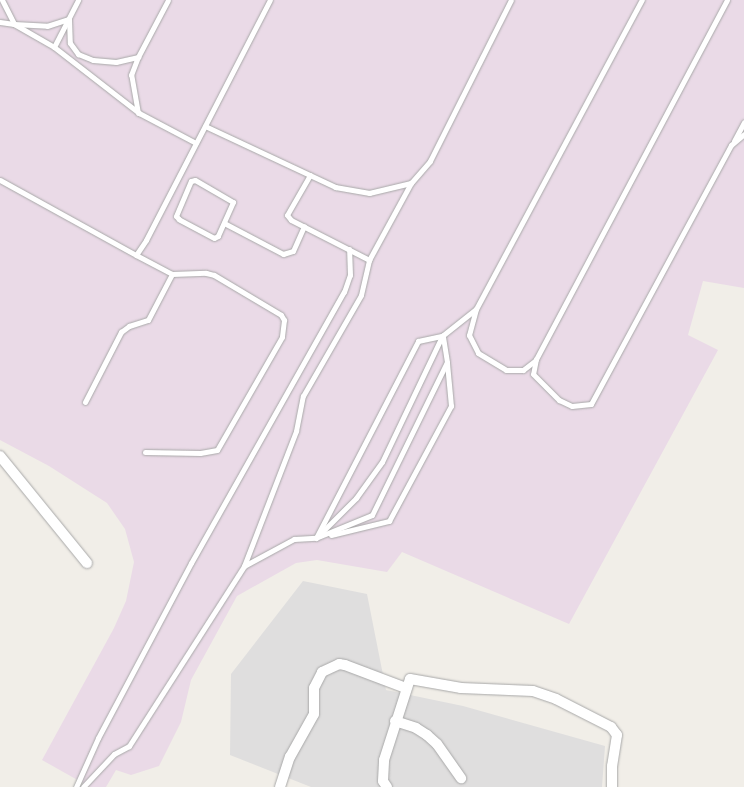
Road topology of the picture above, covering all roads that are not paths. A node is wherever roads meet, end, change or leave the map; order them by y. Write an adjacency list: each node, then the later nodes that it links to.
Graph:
1 (2, 0): 10 (lane)
2 (78, 0): 8 (lane)
3 (168, 0): 12 (lane)
4 (270, 0): 15 (lane)
5 (511, 0): 21 (lane)
6 (642, 0): 30 (lane)
7 (726, 0): 32 (lane)
8 (68, 18): 10 (lane); 11 (lane); 12 (lane)
9 (0, 22): 10 (lane)
10 (14, 24): 11 (lane)
11 (54, 47): 13 (lane)
12 (138, 57): 13 (lane)
13 (138, 113): 17 (lane)
14 (744, 122): 18 (lane)
15 (205, 126): 17 (lane); 19 (lane)
16 (744, 134): 18 (lane)
17 (196, 143): 22 (lane)
18 (731, 145): 32 (lane)
19 (310, 175): 21 (lane); 25 (lane)
20 (0, 180): 27 (lane)
21 (411, 183): 28 (lane)
22 (174, 185): 23 (lane); 27 (lane)
23 (186, 191): 24 (lane); 24 (lane)
24 (224, 223): 25 (lane)
25 (304, 226): 26 (lane)
26 (348, 249): 28 (lane); 43 (lane)
27 (136, 254): 29 (lane)
28 (369, 260): 39 (lane)
29 (172, 274): 34 (lane); 35 (lane)
30 (476, 309): 31 (lane); 32 (lane)
31 (442, 336): 33 (lane); 37 (lane); 37 (lane)
32 (536, 360)
33 (447, 362): 37 (lane); 37 (lane)
34 (85, 402)
35 (146, 452)
36 (0, 456): 38 (street)
37 (316, 538): 39 (lane)
38 (87, 563)
39 (244, 566): 44 (lane)
40 (406, 688): 41 (street); 45 (street); 47 (street)
41 (395, 721): 42 (street); 46 (street)
42 (461, 778)
43 (76, 787)
44 (83, 787)
45 (280, 787)
46 (387, 787)
47 (612, 787)

